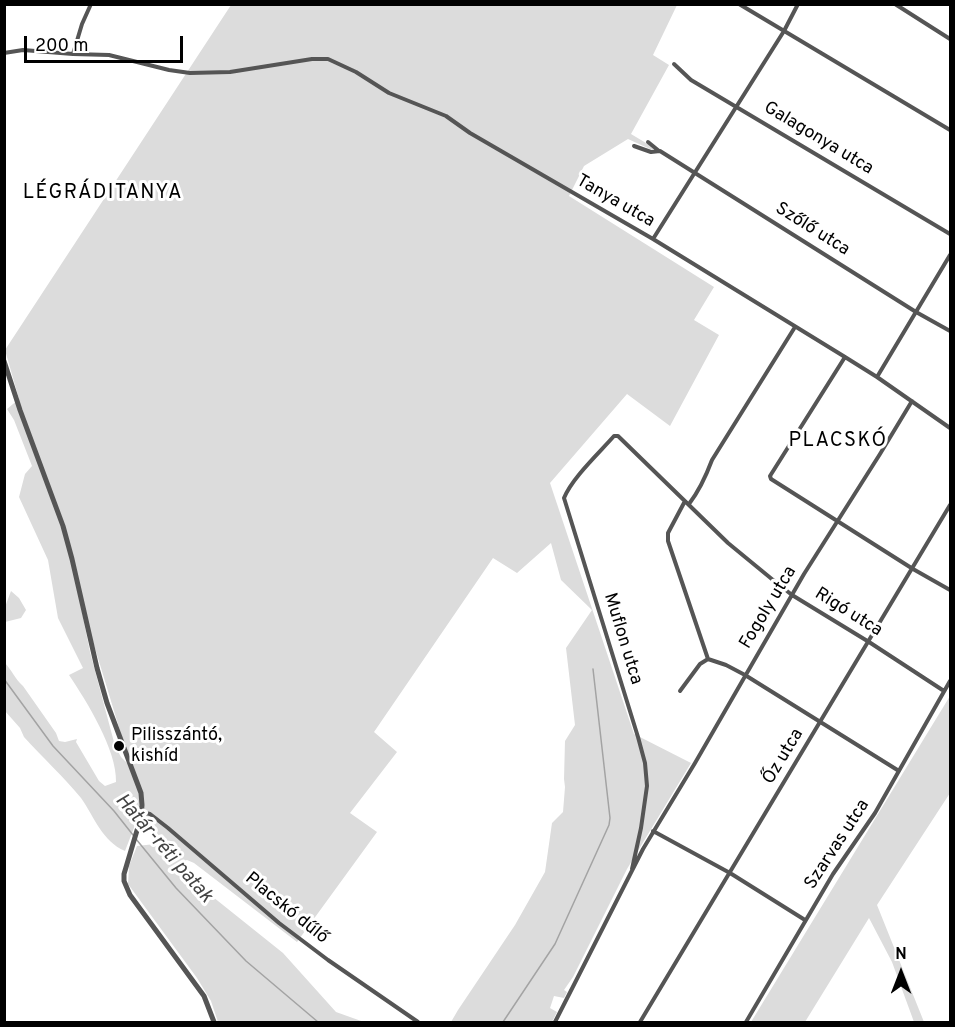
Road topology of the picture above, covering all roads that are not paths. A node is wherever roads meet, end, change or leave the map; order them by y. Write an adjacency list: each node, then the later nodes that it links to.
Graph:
1 (91, 4): 8 (street)
2 (739, 4): 5 (street)
3 (798, 4): 5 (street)
4 (896, 4): 6 (street)
5 (784, 31): 10 (street); 11 (street)
6 (951, 39)
7 (4, 53): 8 (street, Tanya utca)
8 (73, 54): 17 (street, Tanya utca)
9 (674, 64): 10 (street, Galagonya utca)
10 (736, 106): 15 (street); 16 (street, Galagonya utca)
11 (951, 130)
12 (648, 142): 14 (street, Szőlő utca)
13 (634, 146): 14 (street, Szőlő utca)
14 (660, 152): 15 (street, Szőlő utca)
15 (695, 173): 17 (street); 19 (street, Szőlő utca)
16 (951, 234)
17 (653, 240): 20 (street, Tanya utca)
18 (951, 255): 19 (street)
19 (916, 312): 21 (street, Szőlő utca); 24 (street)
20 (795, 327): 22 (street, Tanya utca); 28 (street)
21 (951, 331)
22 (845, 357): 24 (street, Tanya utca); 30 (street)
23 (4, 361): 42 (street)
24 (877, 377): 25 (street, Tanya utca)
25 (912, 401): 26 (street, Tanya utca); 30 (street, Fogoly utca)
26 (951, 428)
27 (614, 436): 28 (street, Rigó utca); 44 (street, Muflon utca)
28 (687, 502): 33 (street, Rigó utca); 35 (street)
29 (951, 506): 31 (street, Őz utca)
30 (837, 521): 31 (street); 33 (street, Fogoly utca)
31 (913, 569): 32 (street); 34 (street, Őz utca)
32 (951, 590)
33 (792, 595): 34 (street, Rigó utca); 36 (street, Fogoly utca)
34 (869, 642): 39 (street, Rigó utca); 40 (street, Őz utca)
35 (708, 659): 36 (street); 38 (street)
36 (745, 675): 40 (street); 43 (street, Fogoly utca)
37 (951, 681): 39 (street, Szarvas utca)
38 (680, 691)
39 (944, 691): 41 (street, Szarvas utca)
40 (820, 723): 41 (street); 45 (street, Őz utca)
41 (899, 771): 46 (street, Szarvas utca)
42 (141, 812): 47 (street); 48 (street, Placskó dűlő)
43 (653, 831): 44 (street, Muflon utca); 45 (street)
44 (632, 869): 49 (street, Muflon utca)
45 (730, 873): 46 (street); 50 (street, Őz utca)
46 (806, 920): 51 (street, Szarvas utca)
47 (214, 1023)
48 (418, 1023)
49 (555, 1023)
50 (640, 1023)
51 (746, 1023)

